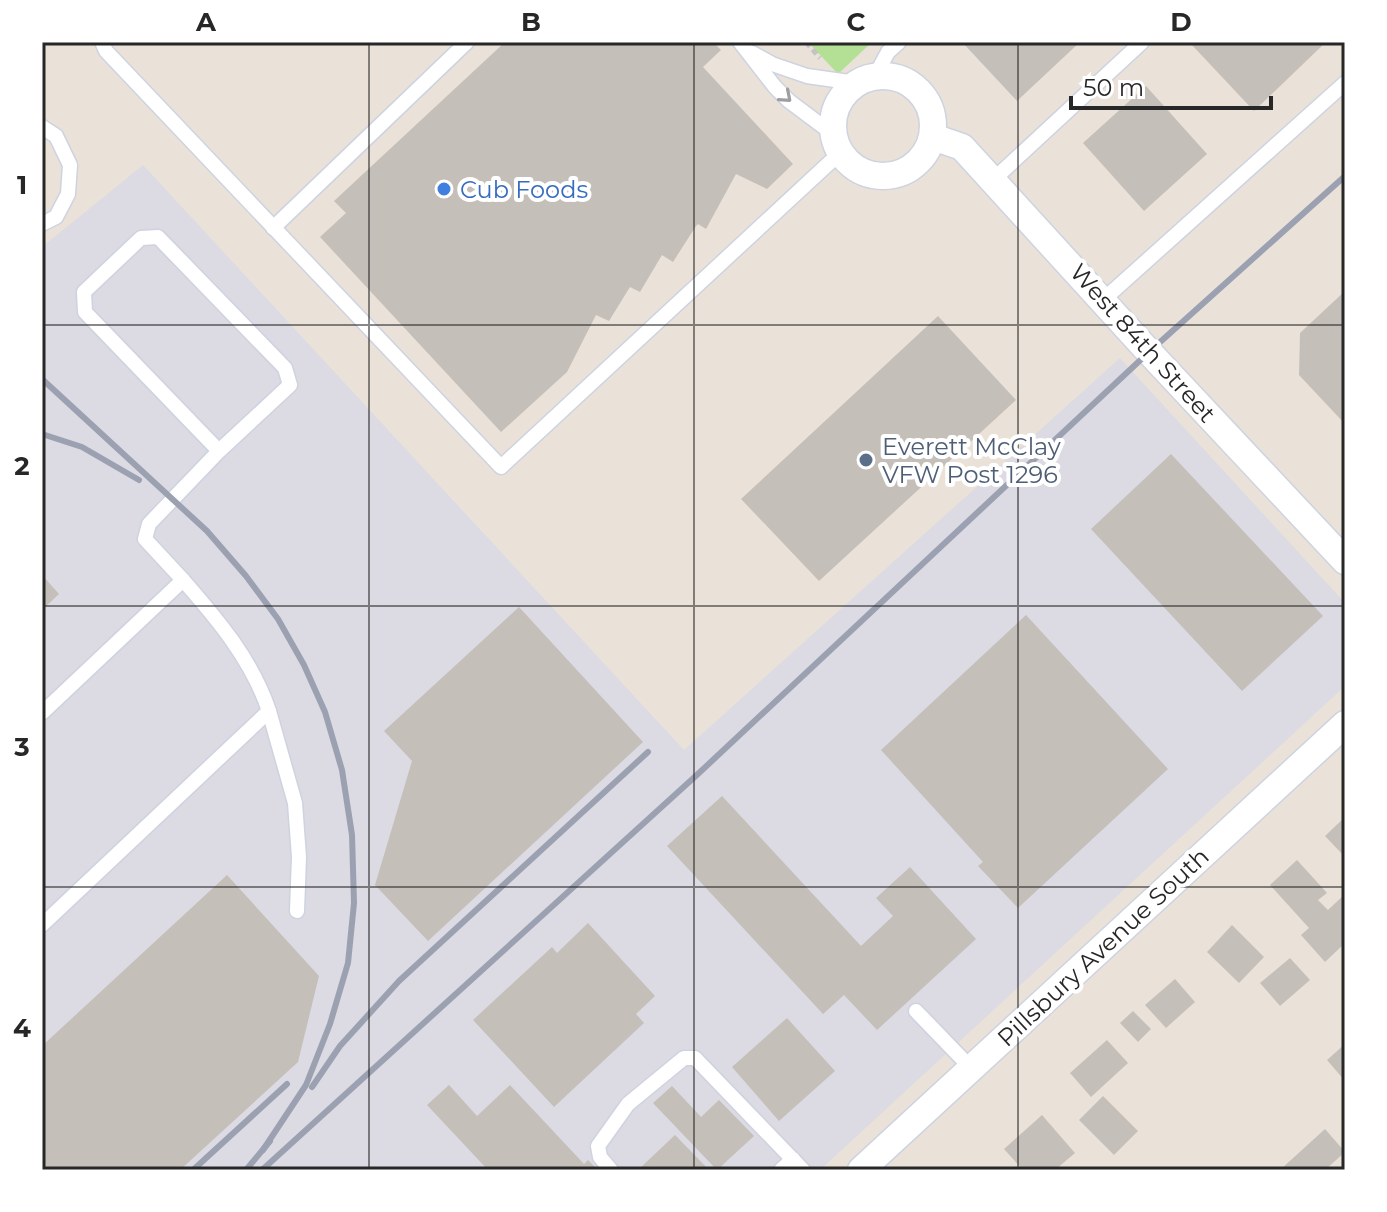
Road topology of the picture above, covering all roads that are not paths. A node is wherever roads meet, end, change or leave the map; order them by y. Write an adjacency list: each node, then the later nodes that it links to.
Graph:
1 (102, 42): 13 (lane)
2 (467, 42): 13 (lane)
3 (899, 42): 6 (lane)
4 (1142, 42): 11 (lane)
5 (744, 46): 6 (lane); 10 (lane, one-way to 10)
6 (866, 79): 9 (street); 10 (street)
7 (1345, 83): 14 (lane)
8 (42, 127): 12 (lane)
9 (933, 137): 10 (street); 11 (street, West 84th Street)
10 (837, 143): 13 (lane)
11 (993, 180): 14 (street, West 84th Street)
12 (42, 224)
13 (273, 228)
14 (1103, 300): 16 (street, West 84th Street)
15 (219, 451): 15 (lane); 17 (lane)
16 (1345, 561)
17 (183, 580): 18 (lane); 19 (lane)
18 (269, 711): 21 (lane); 22 (lane)
19 (42, 713)
20 (1345, 724): 24 (street, Pillsbury Avenue South)
21 (297, 911)
22 (42, 925)
23 (916, 1011): 24 (lane)
24 (971, 1068): 28 (street, Pillsbury Avenue South)
25 (798, 1164): 26 (lane); 27 (lane)
26 (611, 1170)
27 (781, 1170)
28 (861, 1170)

